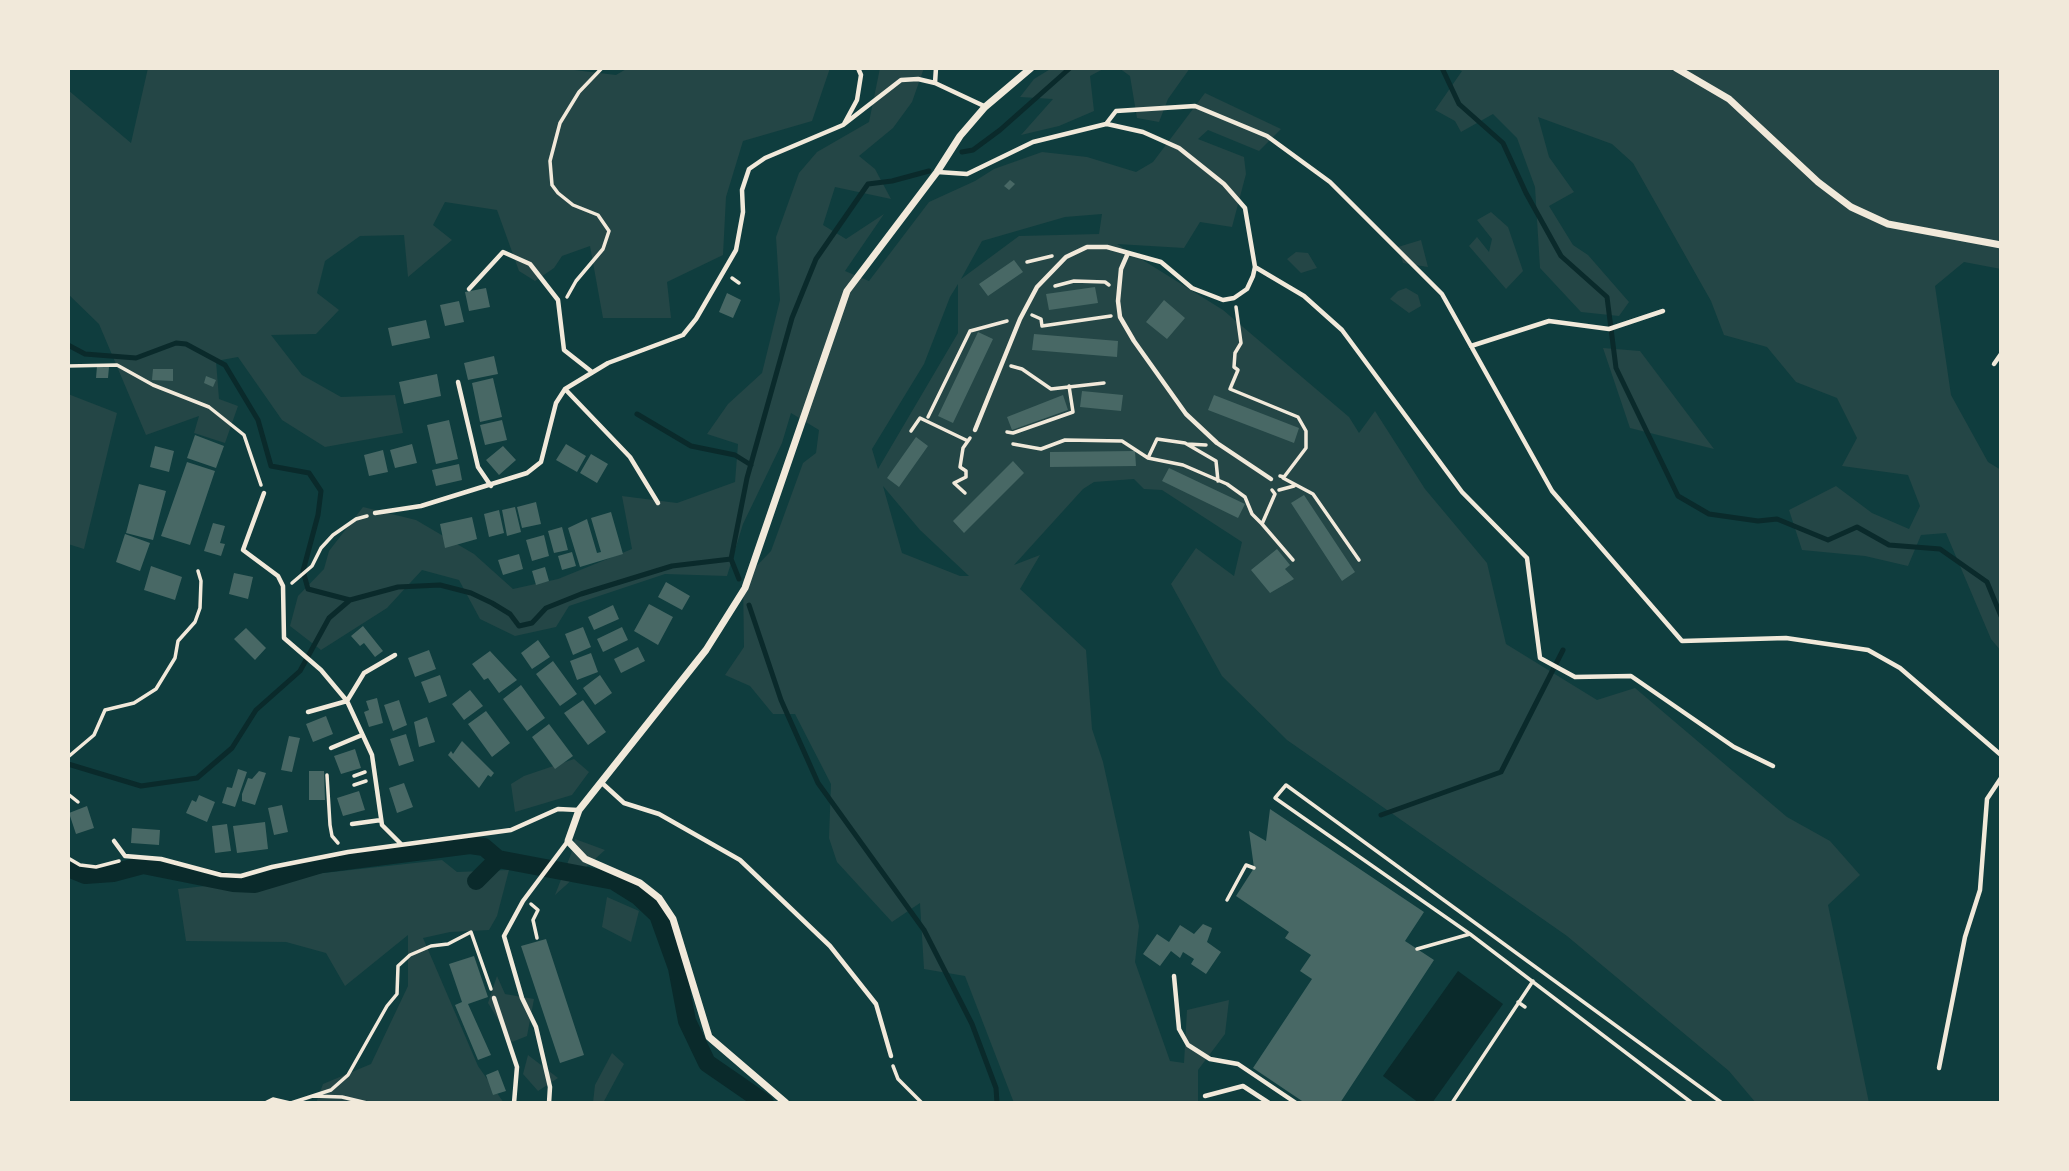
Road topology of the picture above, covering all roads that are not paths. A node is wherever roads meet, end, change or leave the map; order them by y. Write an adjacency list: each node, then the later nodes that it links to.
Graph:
1 (858, 68): 8 (lane)
2 (936, 68): 5 (lane)
3 (1031, 68): 6 (street)
4 (1676, 68): 10 (street)
5 (935, 83): 6 (lane); 8 (lane)
6 (985, 107): 9 (street)
7 (1106, 124): 9 (lane); 12 (lane); 15 (lane)
8 (843, 125): 18 (lane)
9 (937, 172): 35 (street)
10 (2001, 245)
11 (1128, 253): 12 (lane); 21 (lane); 22 (lane)
12 (1255, 267): 33 (lane)
13 (469, 289): 18 (lane)
14 (1663, 311): 15 (lane)
15 (1471, 346): 32 (lane)
16 (2001, 354): 17 (lane)
17 (1994, 363)
18 (592, 372): 20 (lane)
19 (458, 382): 23 (lane)
20 (565, 389): 23 (lane); 25 (lane)
21 (975, 430)
22 (1271, 478)
23 (491, 486): 26 (lane)
24 (264, 493): 28 (lane)
25 (658, 503)
26 (375, 513)
27 (395, 656): 28 (lane)
28 (347, 701): 29 (lane); 30 (lane)
29 (308, 712)
30 (362, 735): 31 (lane); 37 (lane)
31 (331, 748)
32 (2001, 755)
33 (1773, 766)
34 (2001, 778): 45 (lane)
35 (602, 783): 36 (street); 44 (lane)
36 (579, 810): 40 (street); 41 (lane)
37 (381, 820): 38 (lane); 41 (lane)
38 (352, 824)
39 (114, 841): 41 (lane)
40 (568, 841): 48 (lane); 49 (street)
41 (401, 845)
42 (1174, 976): 51 (lane)
43 (494, 998): 47 (lane)
44 (891, 1056)
45 (1939, 1068)
46 (1205, 1096): 50 (lane)
47 (514, 1103)
48 (549, 1103)
49 (786, 1103)
50 (1269, 1103)
51 (1296, 1103)

